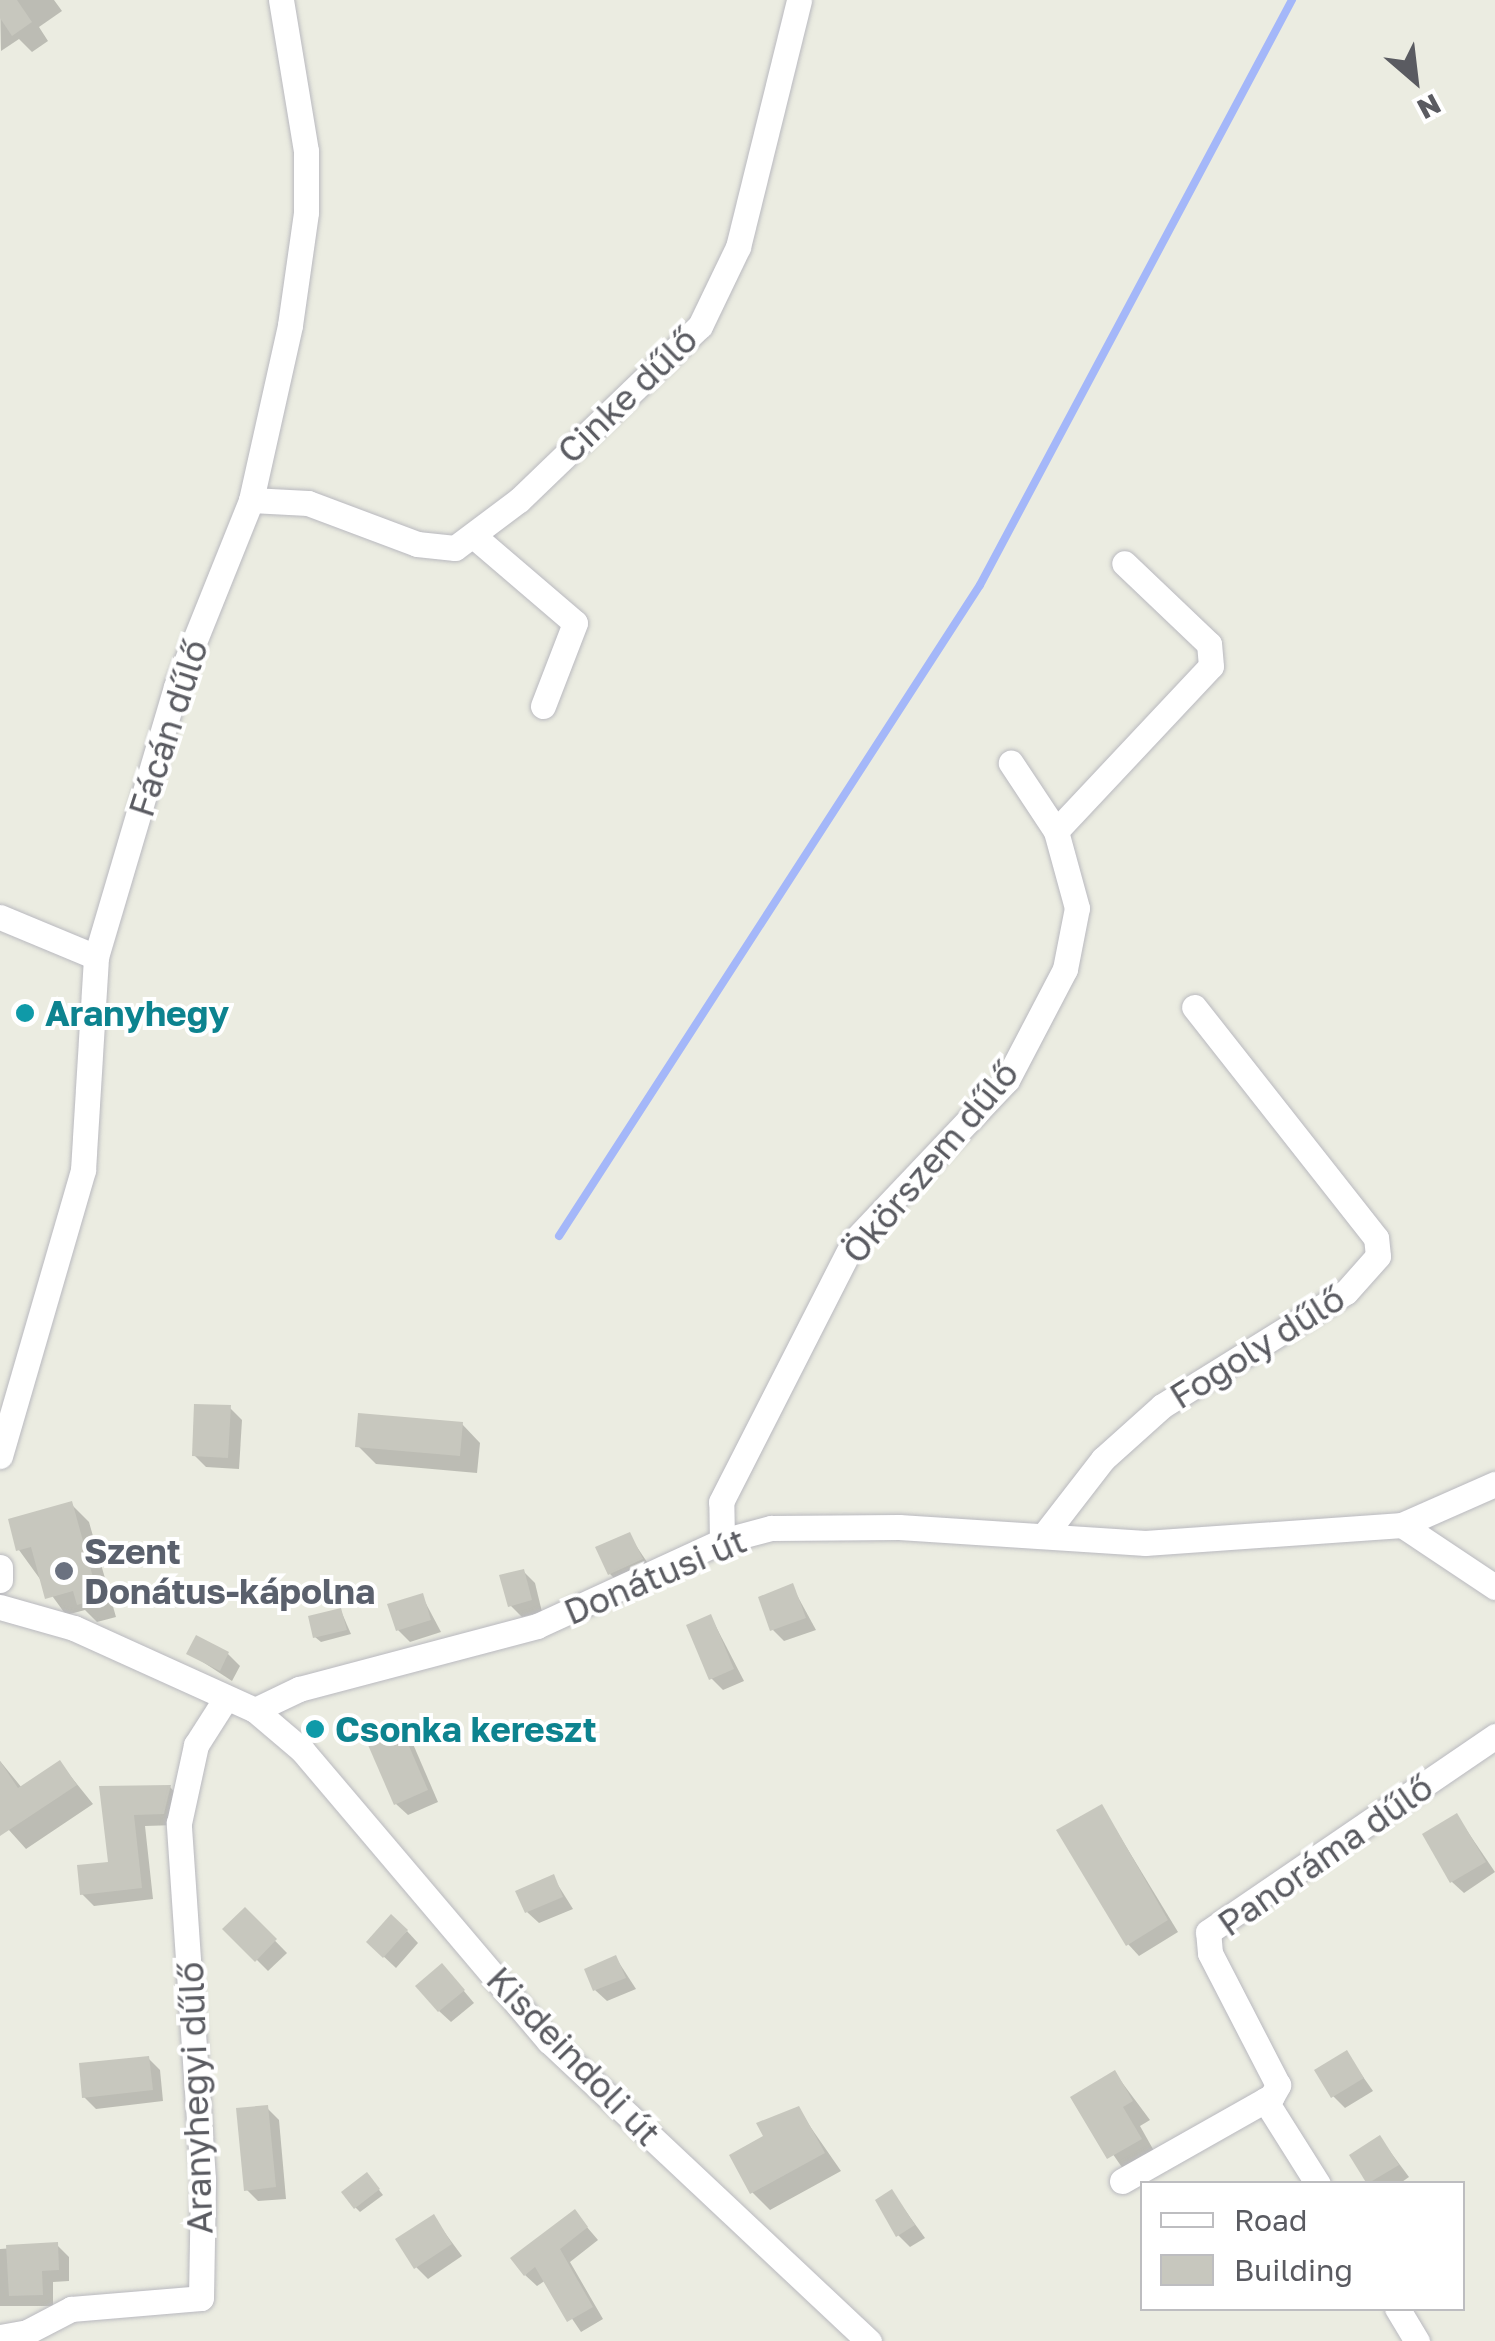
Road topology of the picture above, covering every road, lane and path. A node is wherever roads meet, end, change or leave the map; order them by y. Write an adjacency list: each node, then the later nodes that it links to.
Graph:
1 (281, 0): 3 (street, Fácán dűlő)
2 (798, 0): 4 (street, Cinke dűlő)
3 (252, 500): 4 (street); 10 (street, Fácán dűlő)
4 (476, 538): 6 (street)
5 (1124, 563): 8 (street)
6 (543, 706)
7 (1011, 763): 8 (street, Ökörszem dűlő)
8 (1056, 831): 16 (street, Ökörszem dűlő)
9 (0, 917): 10 (street)
10 (96, 957): 12 (street, Fácán dűlő)
11 (1194, 1007): 15 (street, Fogoly dűlő)
12 (0, 1456)
13 (1489, 1489): 14 (street)
14 (1402, 1525): 15 (street, Donátusi út); 19 (street)
15 (1045, 1534): 16 (street, Donátusi út)
16 (722, 1540): 22 (street, Donátusi út)
17 (0, 1567): 18 (street)
18 (0, 1580)
19 (1495, 1586)
20 (0, 1607): 21 (street)
21 (224, 1701): 22 (street); 28 (street, Aranyhegyi dűlő)
22 (255, 1710): 29 (street, Kisdeindoli út)
23 (1495, 1736): 24 (street, Panoráma dűlő)
24 (1265, 2100): 25 (street); 26 (street)
25 (1122, 2181)
26 (1316, 2181)
27 (1399, 2311): 30 (street)
28 (0, 2336)
29 (869, 2341)
30 (1418, 2341)

